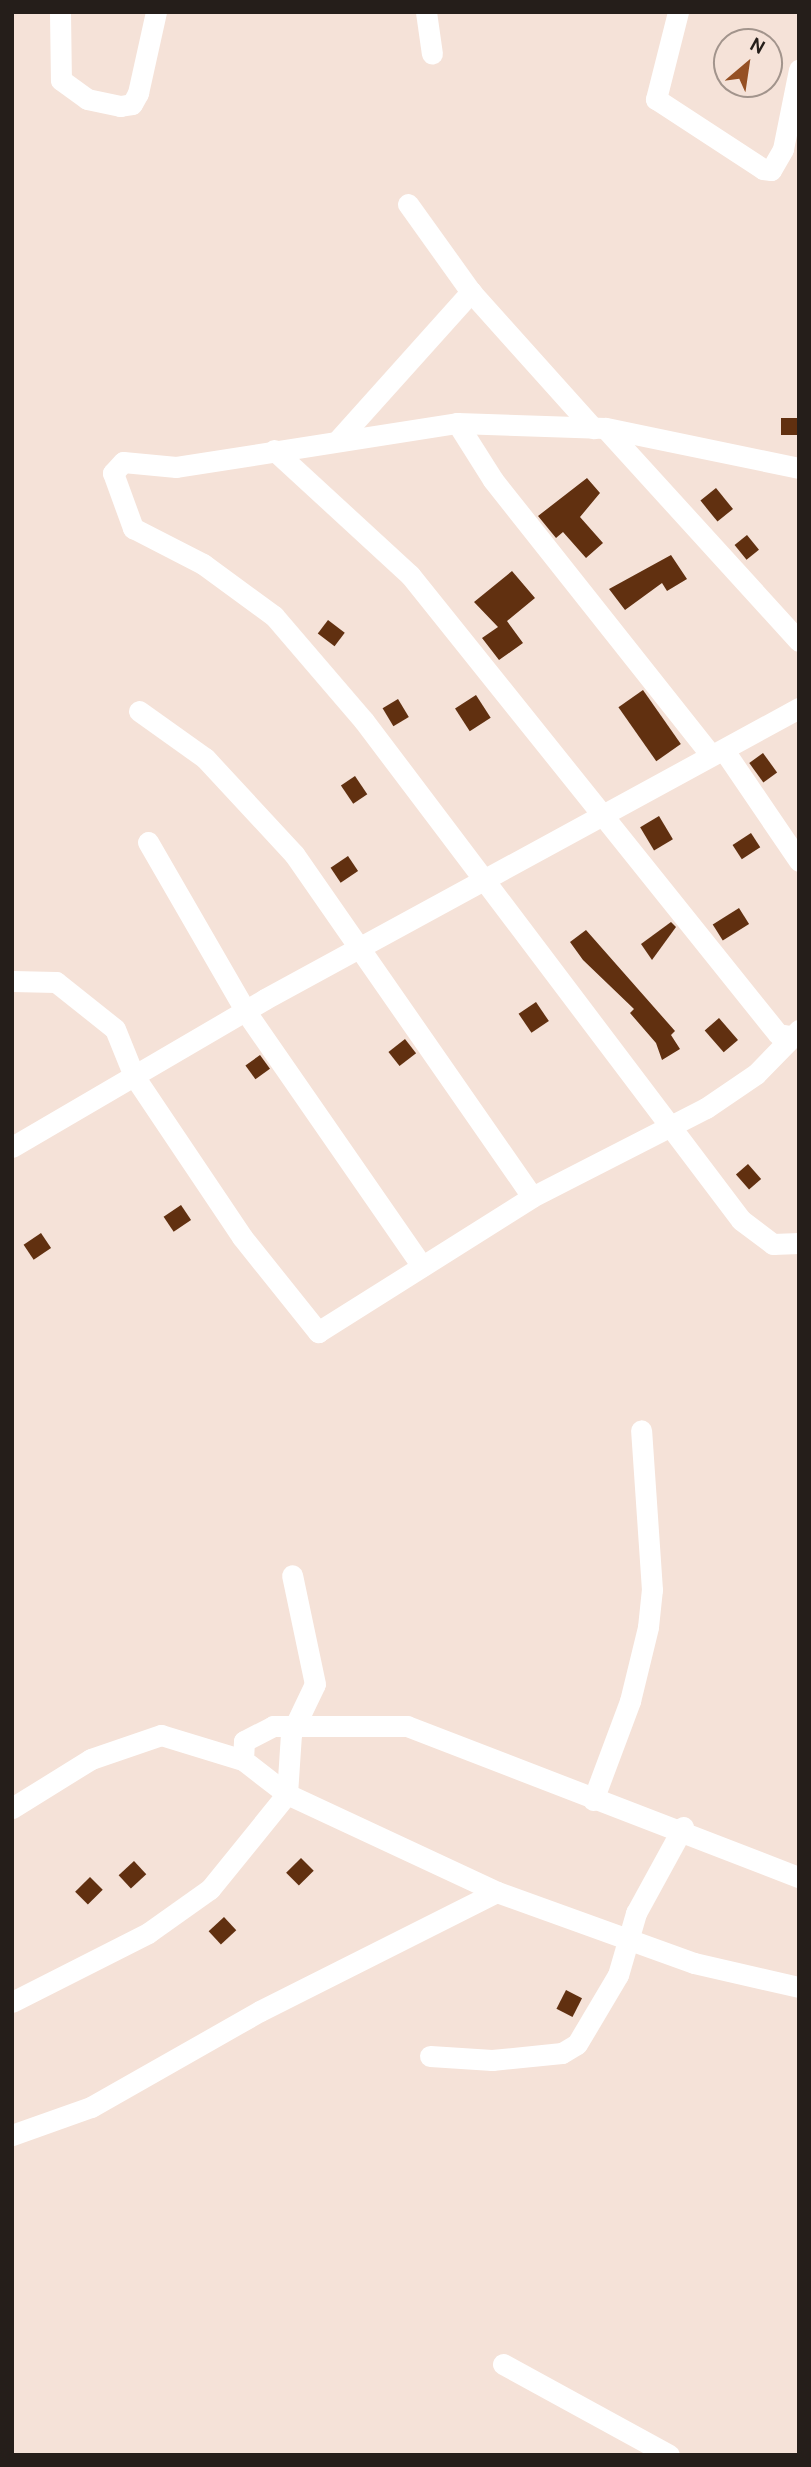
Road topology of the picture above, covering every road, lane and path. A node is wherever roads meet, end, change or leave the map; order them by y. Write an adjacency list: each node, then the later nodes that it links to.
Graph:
1 (60, 12): 2 (street)
2 (156, 12)
3 (426, 12): 5 (street)
4 (678, 12): 6 (street)
5 (432, 54)
6 (799, 70)
7 (408, 204): 8 (street)
8 (471, 292): 10 (street); 11 (street)
9 (457, 423): 10 (street); 11 (street); 17 (street)
10 (599, 428): 13 (street); 14 (street)
11 (339, 439): 12 (street)
12 (274, 450): 18 (street); 21 (street)
13 (797, 469)
14 (799, 641)
15 (799, 708): 17 (street)
16 (138, 711): 22 (street)
17 (717, 753): 18 (street); 20 (street)
18 (603, 818): 21 (street); 25 (street)
19 (148, 842): 24 (street)
20 (799, 861)
21 (481, 884): 22 (street); 27 (street)
22 (360, 948): 24 (street); 29 (street)
23 (12, 982): 26 (street)
24 (246, 1012): 26 (street); 31 (street)
25 (794, 1033): 27 (street)
26 (134, 1076): 28 (street); 31 (street)
27 (672, 1128): 29 (street); 30 (street)
28 (12, 1147)
29 (532, 1197): 31 (street)
30 (799, 1243)
31 (422, 1266)
32 (641, 1430): 37 (street)
33 (292, 1575): 34 (street)
34 (298, 1721): 35 (street); 36 (street); 37 (street)
35 (243, 1759): 36 (street); 38 (street)
36 (287, 1794): 41 (street); 44 (street)
37 (593, 1800): 39 (street)
38 (12, 1808)
39 (683, 1827): 40 (street); 42 (street)
40 (799, 1877)
41 (497, 1892): 42 (street); 46 (street)
42 (628, 1939): 43 (street); 45 (street)
43 (799, 1987)
44 (12, 2002)
45 (429, 2056)
46 (12, 2135)
47 (503, 2364): 48 (street)
48 (669, 2455)

